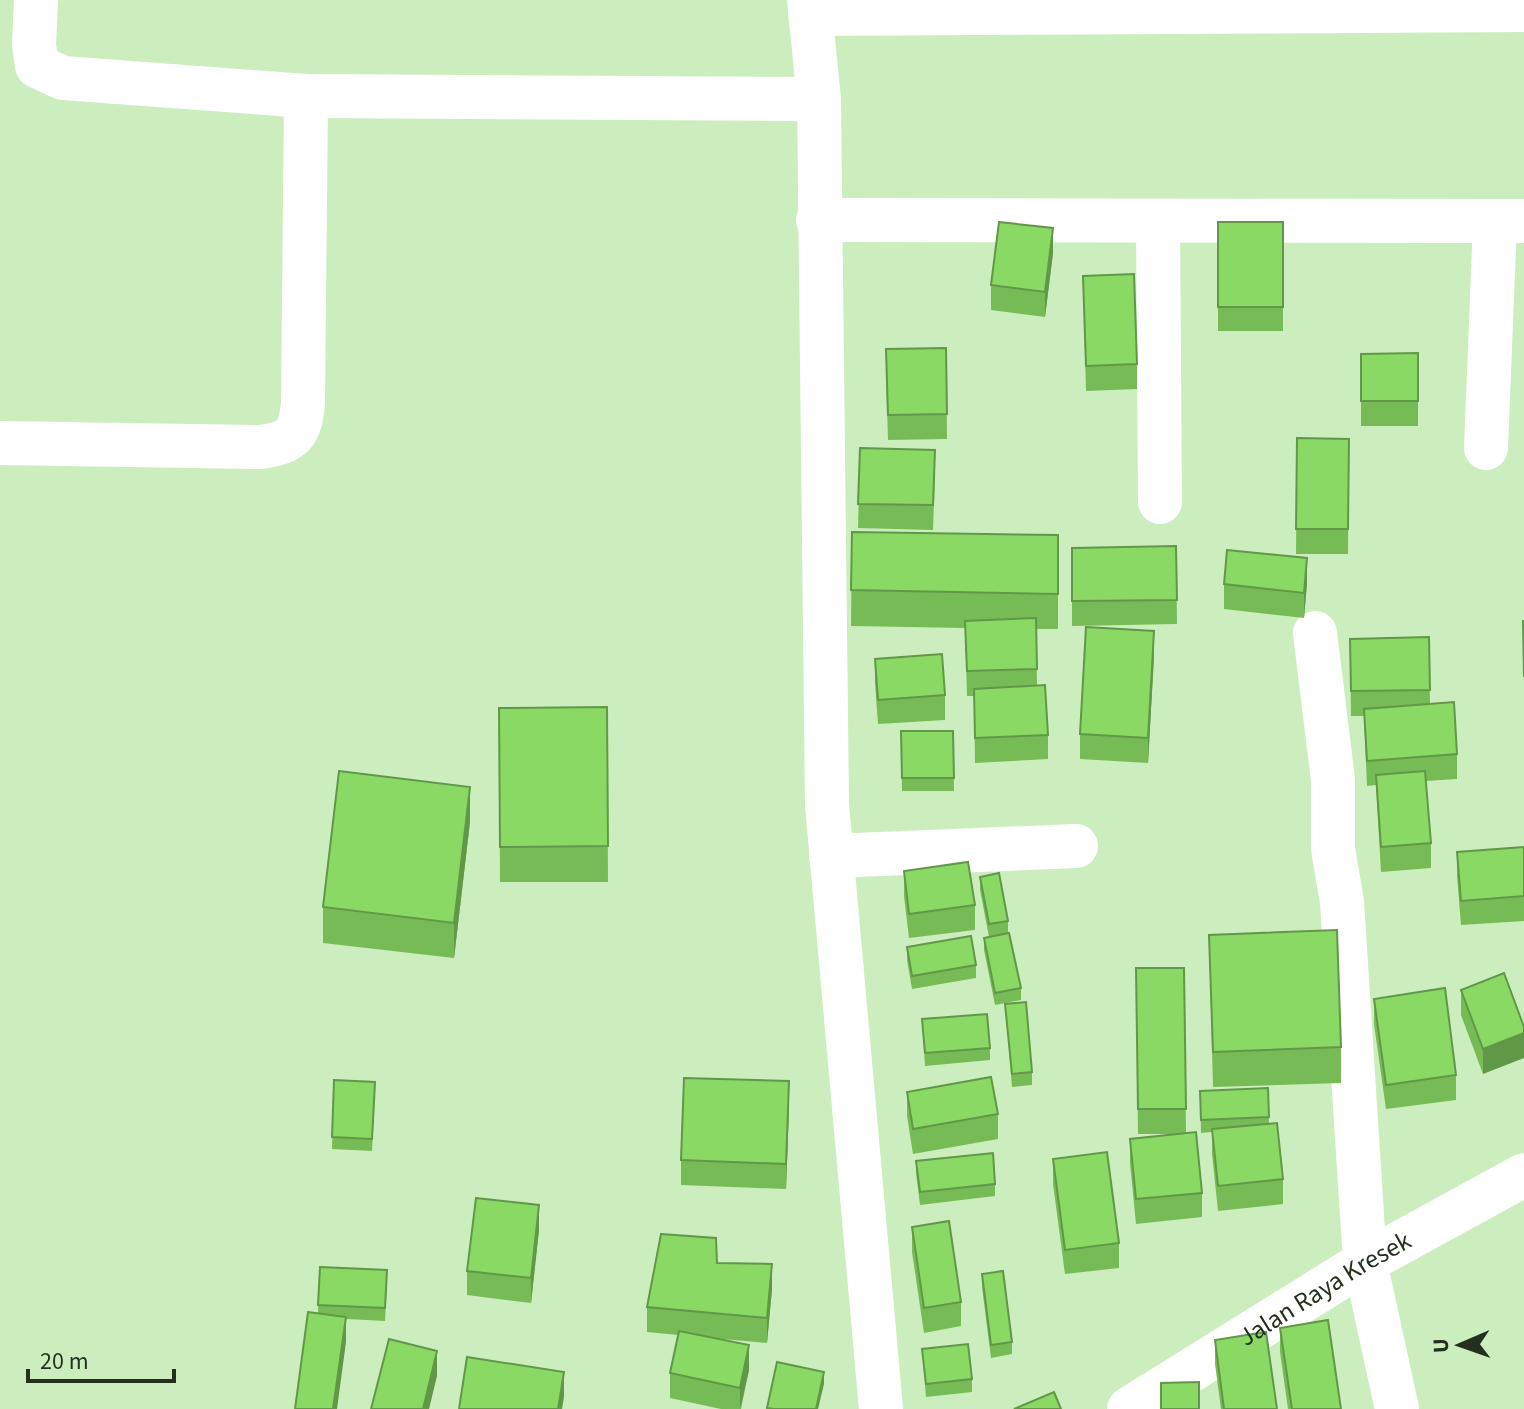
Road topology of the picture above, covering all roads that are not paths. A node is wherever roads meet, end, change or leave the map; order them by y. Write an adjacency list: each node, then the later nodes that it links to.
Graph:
1 (36, 0): 6 (street)
2 (1311, 5): 3 (street); 4 (street)
3 (809, 7): 8 (street)
4 (1524, 10)
5 (0, 71): 6 (street)
6 (43, 72): 7 (street)
7 (306, 96): 8 (street); 12 (street)
8 (819, 99): 9 (street)
9 (818, 220): 10 (street); 17 (street)
10 (1158, 221): 11 (street); 14 (street)
11 (1510, 222): 13 (street)
12 (0, 443)
13 (1486, 448)
14 (1160, 502)
15 (1315, 633): 19 (street)
16 (1076, 846): 17 (street)
17 (831, 856): 20 (street)
18 (1524, 1175): 19 (street, Jalan Raya Kresek)
19 (1365, 1262): 21 (street, Jalan Raya Kresek); 22 (street)
20 (881, 1409)
21 (1129, 1409)
22 (1397, 1409)

